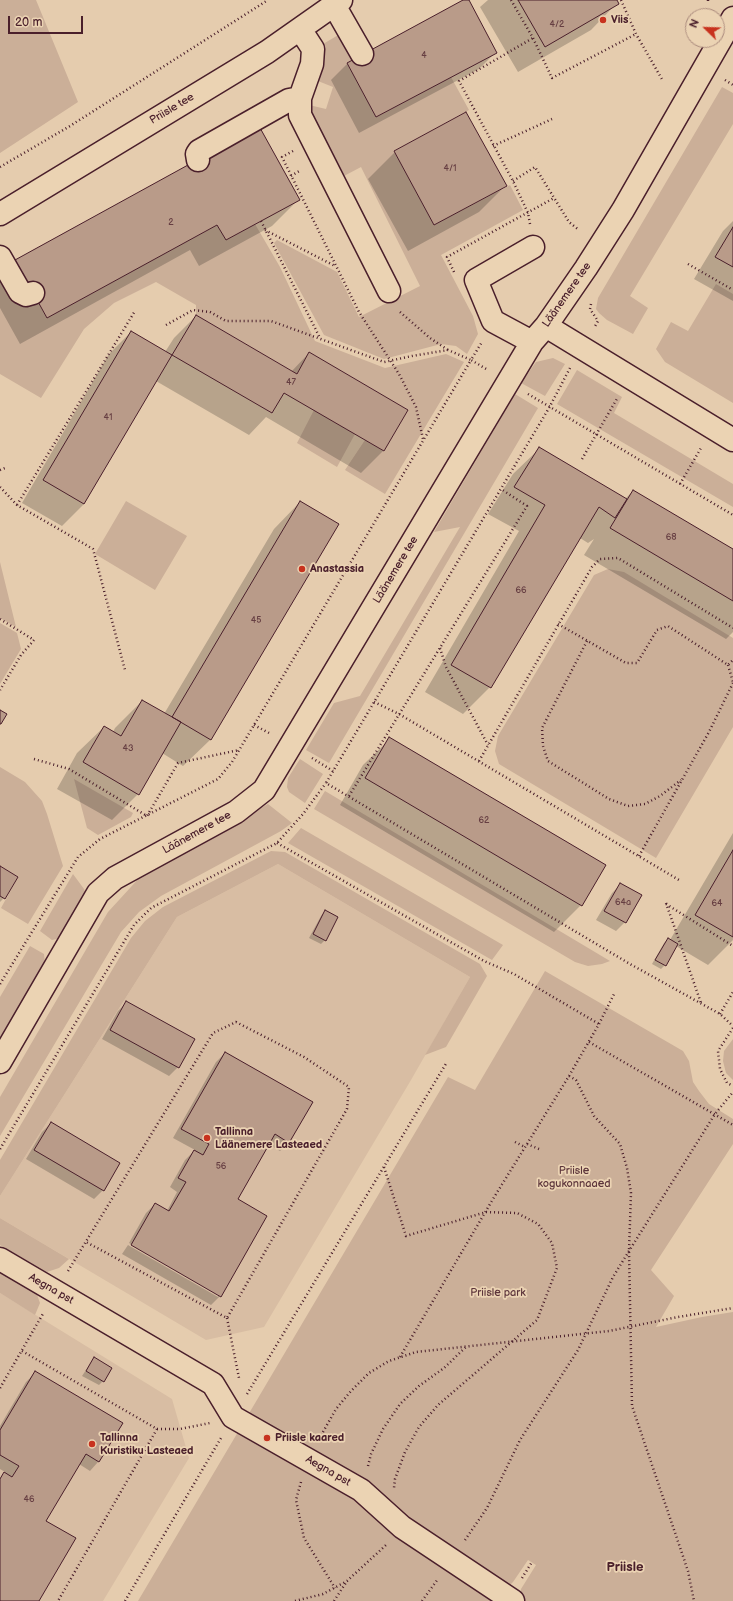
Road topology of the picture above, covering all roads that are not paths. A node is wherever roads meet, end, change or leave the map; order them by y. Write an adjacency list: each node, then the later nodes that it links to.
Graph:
1 (338, 2): 3 (street, Priisle tee); 4 (street)
2 (733, 18): 12 (street, Läänemere tee)
3 (300, 29): 5 (street); 7 (street, Priisle tee)
4 (362, 54)
5 (300, 98): 6 (street); 10 (street)
6 (198, 160)
7 (0, 214)
8 (533, 247): 12 (street)
9 (0, 257): 11 (street)
10 (388, 291)
11 (33, 293)
12 (539, 334): 13 (street); 14 (street, Läänemere tee)
13 (733, 440)
14 (0, 1062)
15 (0, 1259): 16 (street, Aegna pst)
16 (512, 1601)

